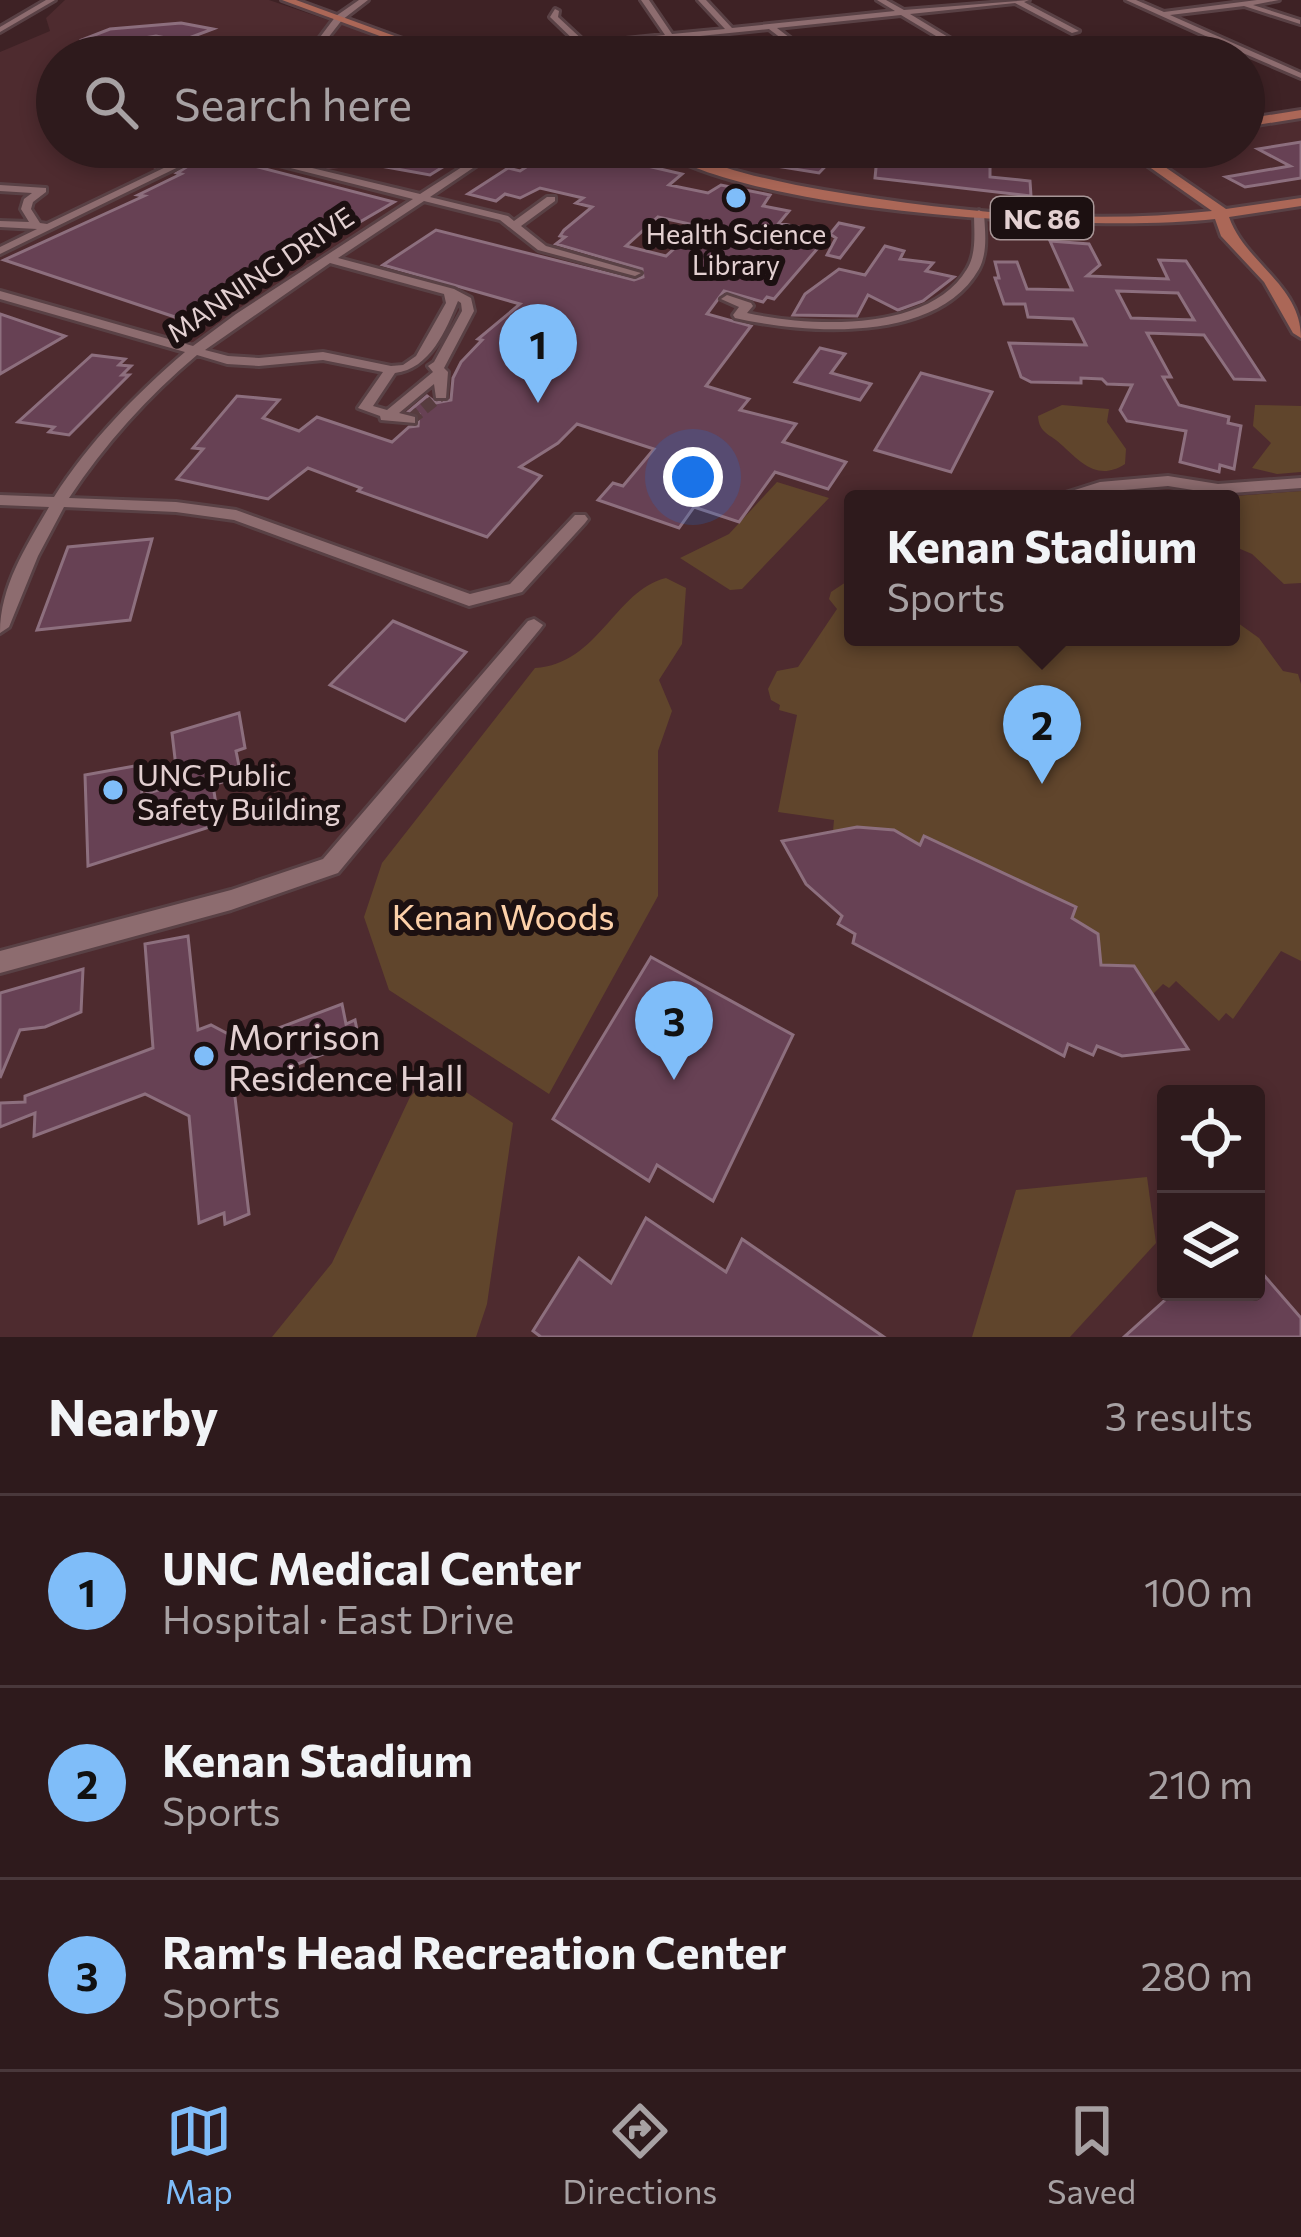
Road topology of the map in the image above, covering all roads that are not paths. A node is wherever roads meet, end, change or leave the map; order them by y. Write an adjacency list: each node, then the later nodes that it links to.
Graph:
1 (51, 0): 17 (street)
2 (287, 0): 14 (main road)
3 (364, 0): 14 (street)
4 (645, 0): 23 (street)
5 (702, 0): 19 (street)
6 (881, 0): 12 (street)
7 (1018, 0): 12 (street); 18 (street)
8 (1130, 0): 13 (street)
9 (1275, 0): 10 (street)
10 (1243, 4): 13 (street); 15 (street)
11 (555, 11): 22 (street)
12 (903, 13): 16 (street); 26 (street)
13 (1162, 14): 27 (street)
14 (339, 18): 20 (street); 21 (main road)
15 (1297, 22)
16 (771, 27): 19 (street); 25 (street)
17 (0, 30)
18 (1075, 31)
19 (731, 32): 24 (street)
20 (325, 36)
21 (389, 36)
22 (574, 36)
23 (669, 36)
24 (691, 36)
25 (783, 36)
26 (942, 36)
27 (1211, 36)
28 (1265, 60): 29 (street)
29 (1301, 76)
30 (1301, 114): 31 (main road)
31 (1265, 120)
32 (169, 168): 47 (street)
33 (298, 168): 40 (street)
34 (471, 168): 38 (street, MANNING DRIVE)
35 (473, 168): 38 (street, MANNING DRIVE)
36 (713, 168): 43 (main road, NC 86)
37 (1162, 168): 44 (main road)
38 (464, 173): 40 (street, MANNING DRIVE)
39 (0, 188): 47 (street)
40 (423, 199): 48 (street); 51 (street, MANNING DRIVE)
41 (551, 200): 48 (street)
42 (1301, 202): 44 (main road, NC 86)
43 (979, 213): 45 (main road, NC 86); 56 (street)
44 (1223, 216): 45 (main road, NC 86); 49 (main road); 52 (main road)
45 (1138, 221): 49 (main road)
46 (0, 224): 47 (street)
47 (41, 226): 50 (street)
48 (514, 226): 53 (street)
49 (1218, 238): 52 (main road)
50 (0, 251)
51 (328, 259): 54 (street); 58 (street, MANNING DRIVE)
52 (1258, 268): 57 (main road)
53 (635, 273)
54 (452, 294): 59 (street); 60 (street)
55 (0, 295): 58 (street)
56 (727, 298)
57 (1301, 333)
58 (191, 350): 61 (street); 68 (street, MANNING DRIVE)
59 (421, 358): 60 (street); 61 (street)
60 (440, 369): 62 (street); 63 (street)
61 (391, 370): 63 (street)
62 (440, 395)
63 (386, 417): 64 (street)
64 (410, 420)
65 (1301, 484): 66 (street)
66 (1090, 490)
67 (0, 500): 68 (street)
68 (56, 504): 69 (street); 71 (street, MANNING DRIVE)
69 (580, 519)
70 (534, 625): 72 (street)
71 (0, 627)
72 (0, 962)

